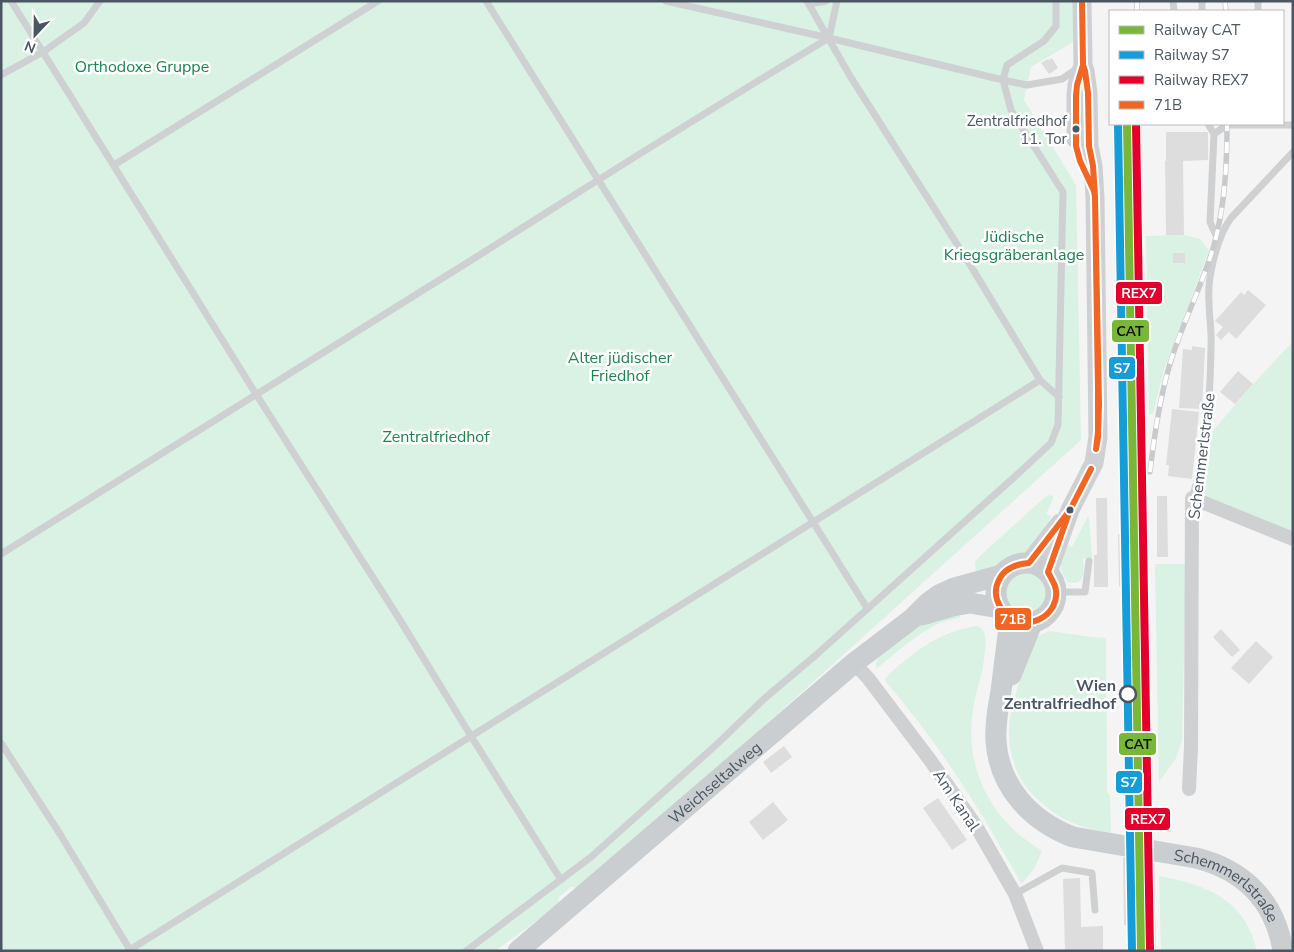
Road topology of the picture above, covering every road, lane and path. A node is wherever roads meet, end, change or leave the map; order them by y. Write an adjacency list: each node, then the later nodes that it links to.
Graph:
1 (11, 1): 12 (lane)
2 (100, 1): 12 (lane)
3 (378, 1): 20 (lane)
4 (486, 1): 21 (lane)
5 (666, 1): 11 (lane)
6 (826, 1): 10 (lane)
7 (837, 1): 11 (lane)
8 (1056, 1): 15 (lane)
9 (1082, 1): 13 (street)
10 (808, 3): 11 (lane)
11 (829, 38): 15 (lane); 21 (lane); 23 (lane)
12 (44, 52): 14 (lane); 20 (lane)
13 (1082, 65): 15 (lane); 27 (street)
14 (1, 75)
15 (1004, 80): 25 (lane)
16 (1209, 125): 18 (lane)
17 (1227, 125): 18 (lane)
18 (1214, 134): 22 (lane)
19 (1293, 152): 22 (lane, Schemmerlstraße)
20 (114, 165): 24 (lane)
21 (598, 181): 24 (lane); 28 (lane)
22 (1220, 237): 26 (lane, Schemmerlstraße)
23 (1040, 380): 25 (lane); 28 (lane)
24 (256, 394): 30 (lane); 42 (lane)
25 (1059, 397): 36 (lane)
26 (1192, 498): 29 (street); 44 (street, Schemmerlstraße)
27 (1070, 510): 32 (street); 33 (street)
28 (813, 522): 36 (lane); 42 (lane)
29 (1293, 539)
30 (1, 554)
31 (1088, 561): 35 (lane)
32 (1029, 563): 33 (main road); 34 (main road, Weichseltalweg)
33 (1048, 572): 35 (main road)
34 (1001, 575): 37 (main road); 38 (main road, Weichseltalweg)
35 (1057, 592): 39 (main road)
36 (867, 608): 45 (lane)
37 (1004, 613): 38 (main road, Weichseltalweg); 39 (main road, Weichseltalweg); 41 (main road)
38 (912, 618): 40 (main road, Weichseltalweg)
39 (1032, 623): 41 (main road)
40 (854, 663): 46 (street, Am Kanal); 50 (main road, Weichseltalweg)
41 (999, 703): 52 (main road, Schemmerlstraße)
42 (471, 736): 45 (lane); 48 (lane)
43 (1, 743): 48 (lane)
44 (1189, 789)
45 (561, 880): 49 (lane)
46 (1015, 894): 47 (lane); 51 (street, Am Kanal)
47 (1095, 910)
48 (128, 950)
49 (466, 951)
50 (518, 951)
51 (1037, 951)
52 (1283, 951)

